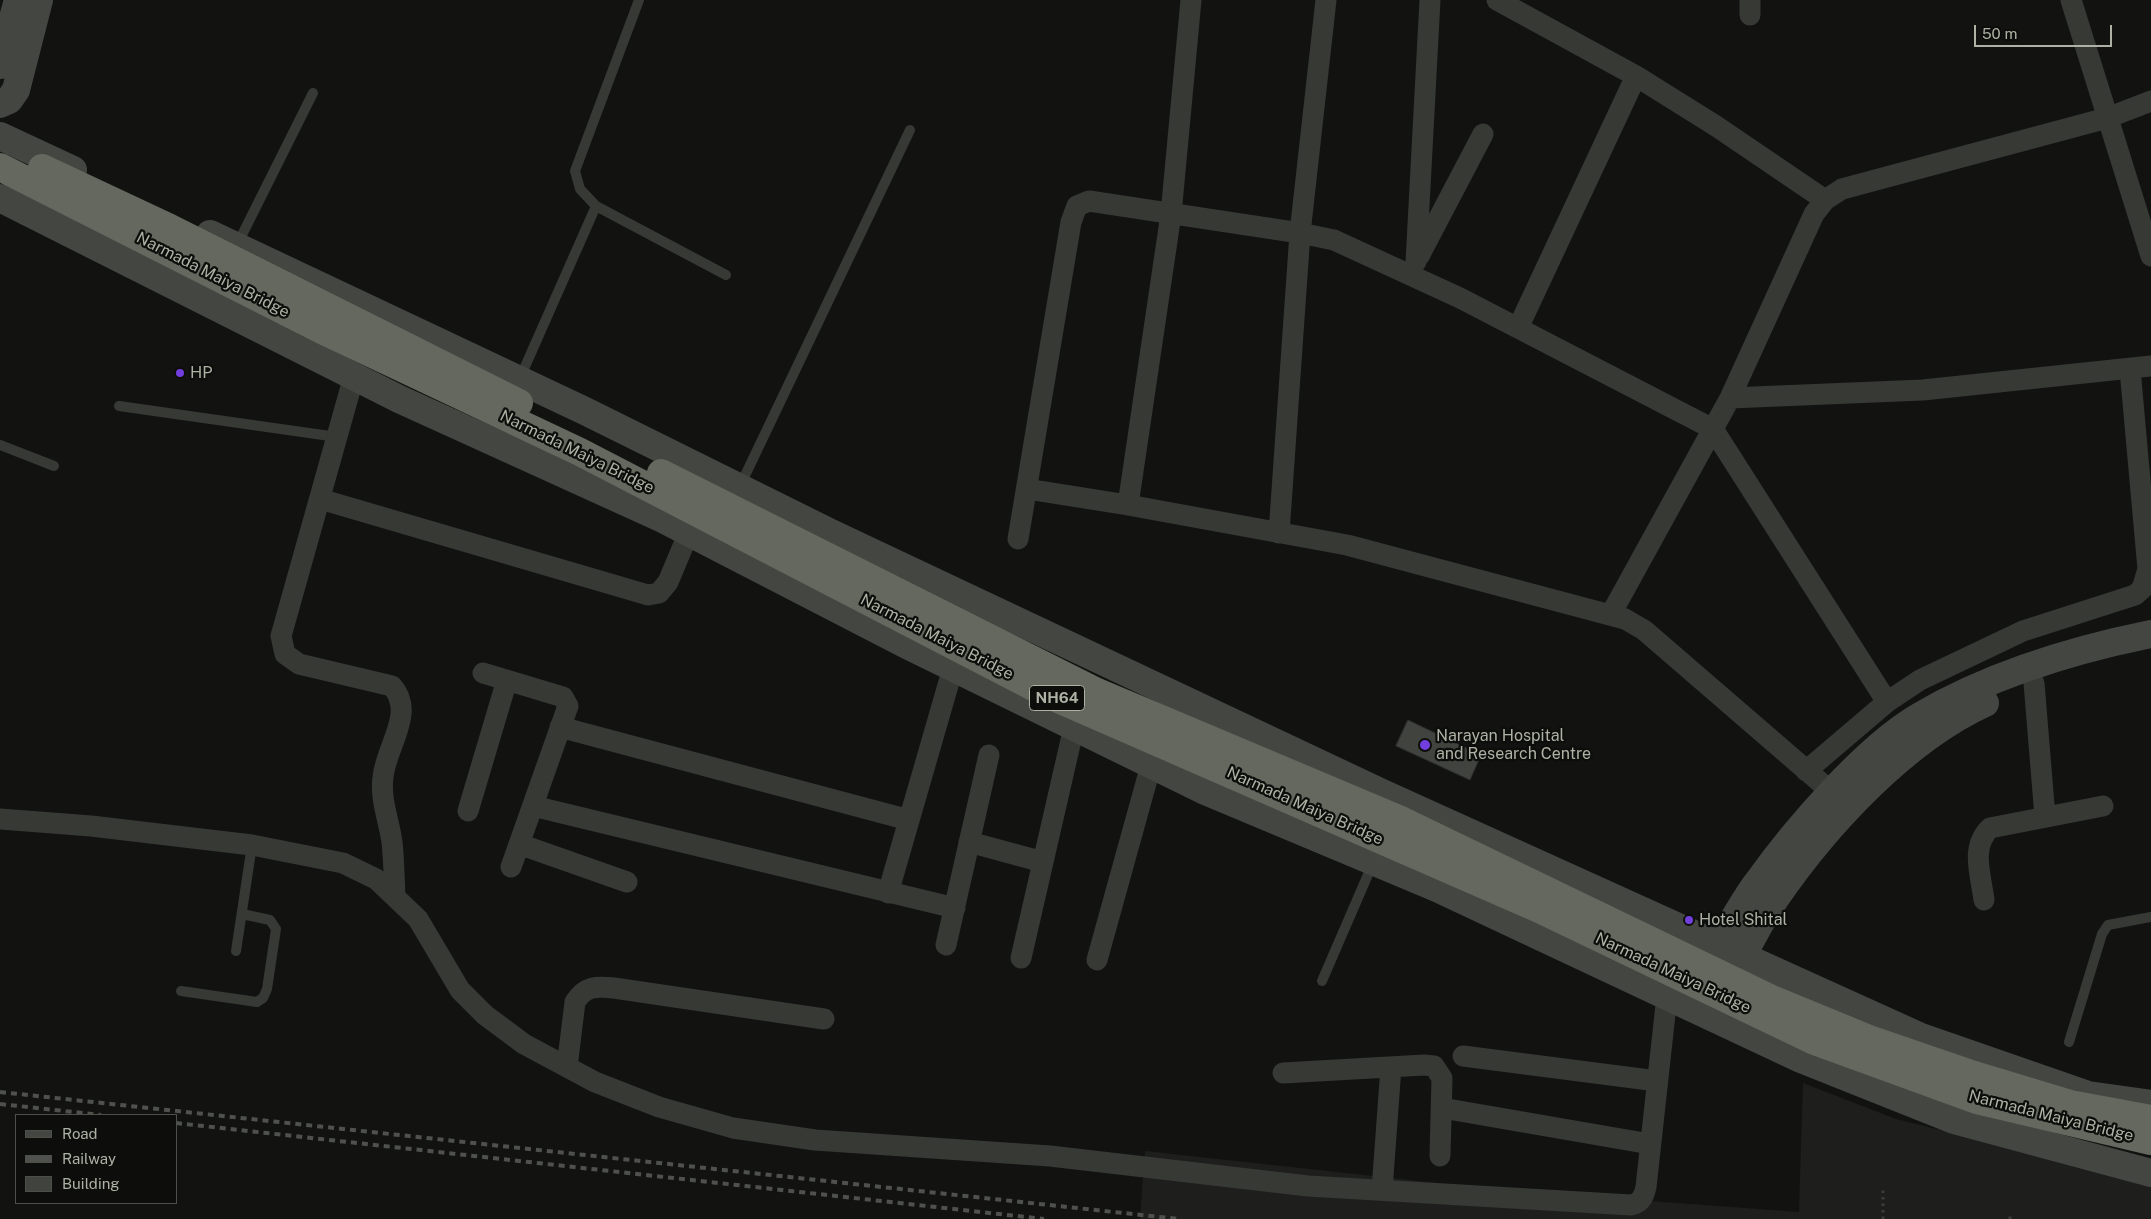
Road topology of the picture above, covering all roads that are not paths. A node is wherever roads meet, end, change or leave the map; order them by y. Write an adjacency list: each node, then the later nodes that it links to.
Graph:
1 (18, 0): 9 (street)
2 (39, 0): 13 (street)
3 (639, 0): 22 (lane)
4 (1191, 0): 23 (street)
5 (1326, 0): 24 (street)
6 (1430, 0): 27 (street)
7 (1497, 0): 10 (street)
8 (2072, 0): 14 (street)
9 (0, 65)
10 (1636, 76): 21 (street); 29 (street)
11 (313, 93): 25 (lane)
12 (2151, 101): 14 (street)
13 (0, 104)
14 (2107, 118): 21 (street); 26 (street)
15 (910, 130): 40 (lane)
16 (1484, 134): 27 (street)
17 (0, 136): 25 (street)
18 (0, 148): 98 (highway, NH64, bridge)
19 (0, 167): 99 (highway, Narmada Maiya Bridge / NH64, bridge)
20 (0, 198): 32 (street, NH64)
21 (1825, 200): 34 (street)
22 (596, 206): 28 (lane); 33 (lane)
23 (1171, 214): 24 (street); 41 (street); 43 (street)
24 (1300, 233): 27 (street); 45 (street)
25 (236, 246): 33 (street)
26 (2151, 256)
27 (1413, 268): 29 (street)
28 (726, 275)
29 (1518, 328): 36 (street)
30 (2151, 366): 31 (street)
31 (2130, 369): 34 (street); 54 (street)
32 (354, 376): 37 (street); 44 (street, NH64)
33 (519, 379): 40 (street)
34 (1730, 398): 36 (street)
35 (119, 406): 37 (lane)
36 (1713, 428): 47 (street); 54 (street)
37 (337, 437): 42 (street)
38 (0, 445): 39 (lane)
39 (54, 466)
40 (739, 487): 82 (street)
41 (1027, 489): 43 (street); 46 (street)
42 (320, 499): 44 (street); 75 (street)
43 (1128, 505): 45 (street)
44 (689, 532): 50 (street, NH64)
45 (1279, 533): 47 (street)
46 (1018, 539)
47 (1611, 614): 59 (street)
48 (2151, 634): 60 (street)
49 (2151, 651): 53 (street)
50 (953, 668): 56 (street, NH64); 66 (street)
51 (483, 673): 52 (street)
52 (507, 680): 55 (street); 63 (street)
53 (2034, 683): 60 (street); 64 (street)
54 (1887, 702): 59 (street)
55 (560, 727): 61 (street); 66 (street)
56 (1074, 727): 58 (street, NH64); 70 (street)
57 (989, 755): 67 (street)
58 (1151, 765): 71 (street, NH64); 84 (street)
59 (1806, 771): 60 (street)
60 (1841, 800): 82 (street)
61 (533, 806): 68 (street); 74 (street)
62 (2104, 806): 64 (street)
63 (468, 811)
64 (2045, 817): 76 (street)
65 (0, 819): 69 (street)
66 (909, 820): 74 (street)
67 (969, 842): 70 (street); 77 (street)
68 (519, 844): 72 (street); 73 (street)
69 (252, 845): 75 (street); 78 (lane)
70 (1043, 862): 83 (street)
71 (1374, 862): 85 (lane); 87 (street, NH64)
72 (512, 867)
73 (627, 882)
74 (888, 893): 77 (street)
75 (394, 896): 92 (street)
76 (1984, 900)
77 (955, 908): 80 (street)
78 (242, 914): 81 (lane); 86 (lane)
79 (2151, 917): 90 (lane)
80 (946, 945)
81 (236, 951)
82 (1730, 951): 87 (street); 88 (street); 96 (street)
83 (1021, 958)
84 (1097, 960)
85 (1322, 981)
86 (181, 991)
87 (1674, 1000): 88 (street, NH64); 95 (street)
88 (1706, 1014): 102 (street, NH64)
89 (824, 1020): 92 (street)
90 (2069, 1042)
91 (1463, 1056): 95 (street)
92 (567, 1067): 103 (street)
93 (1391, 1067): 94 (street); 97 (street); 103 (street)
94 (1283, 1074)
95 (1657, 1081): 100 (street)
96 (2151, 1104)
97 (1442, 1108): 100 (street); 101 (street)
98 (2151, 1119)
99 (2151, 1141)
100 (1650, 1144): 103 (street)
101 (1440, 1156)
102 (2151, 1173)
103 (1382, 1190)

